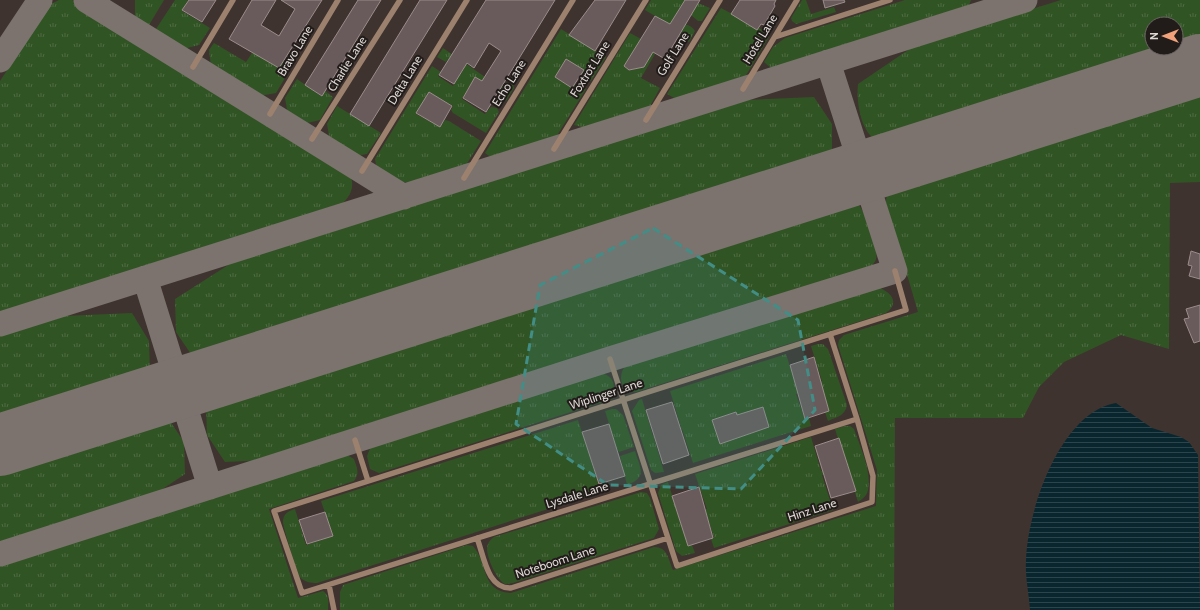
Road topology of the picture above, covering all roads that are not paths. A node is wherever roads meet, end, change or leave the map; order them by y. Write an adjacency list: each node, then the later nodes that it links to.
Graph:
1 (233, 0): 11 (lane)
2 (338, 0): 13 (lane, Bravo Lane)
3 (400, 0): 15 (lane, Charlie Lane)
4 (467, 0): 17 (lane, Delta Lane)
5 (573, 0): 18 (lane, Echo Lane)
6 (646, 0): 16 (lane, Foxtrot Lane)
7 (720, 0): 14 (lane, Golf Lane)
8 (797, 0): 10 (lane, Hotel Lane)
9 (890, 0): 10 (lane)
10 (775, 37): 12 (lane, Hotel Lane)
11 (193, 66)
12 (742, 89)
13 (270, 114)
14 (646, 120)
15 (312, 140)
16 (554, 149)
17 (362, 171)
18 (464, 178)
19 (894, 271): 20 (lane, Wiplinger Lane)
20 (830, 334): 22 (lane, Wiplinger Lane); 23 (lane)
21 (610, 359): 22 (lane)
22 (624, 400): 25 (lane, Wiplinger Lane); 26 (lane)
23 (857, 418): 26 (lane, Lysdale Lane); 29 (lane, Hinz Lane)
24 (355, 440): 25 (lane)
25 (368, 481): 27 (lane, Wiplinger Lane)
26 (650, 484): 28 (lane, Lysdale Lane); 29 (lane)
27 (274, 511): 30 (lane, Lysdale Lane)
28 (477, 538): 29 (lane, Noteboom Lane); 30 (lane, Lysdale Lane)
29 (668, 538)
30 (329, 585): 31 (lane)
31 (334, 610)

